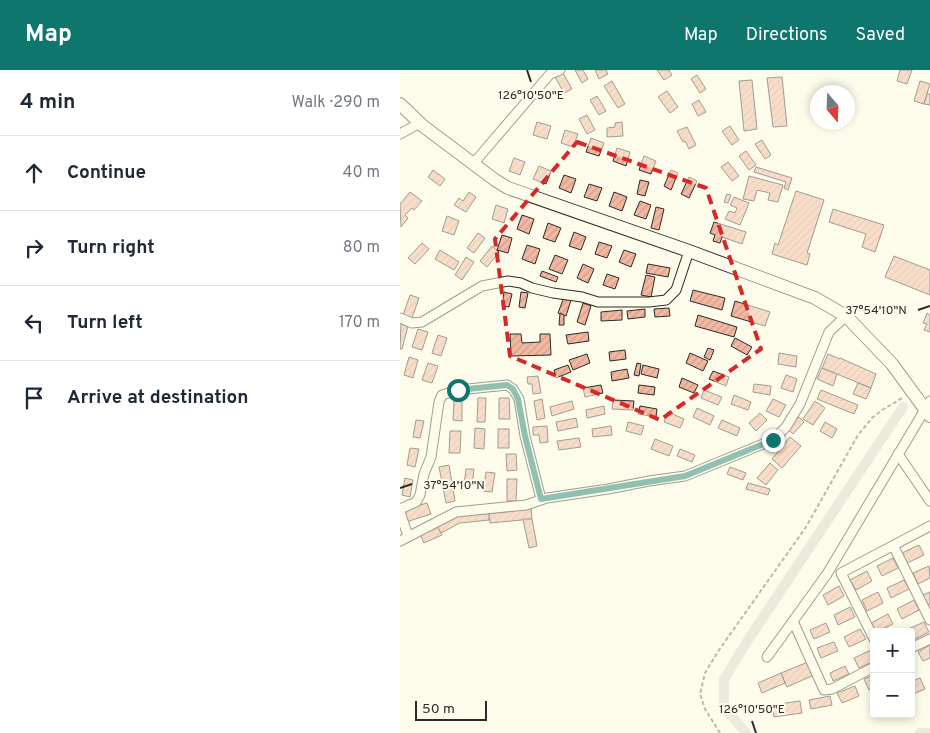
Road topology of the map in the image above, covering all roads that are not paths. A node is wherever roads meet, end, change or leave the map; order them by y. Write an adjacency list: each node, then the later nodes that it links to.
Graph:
1 (560, 70): 5 (street)
2 (400, 104): 3 (main road)
3 (420, 123): 4 (street); 5 (main road)
4 (400, 134)
5 (473, 164): 6 (main road)
6 (689, 251): 7 (main road); 8 (street)
7 (846, 316): 9 (main road); 11 (street)
8 (400, 318)
9 (929, 409): 10 (street)
10 (898, 454): 12 (street); 18 (street)
11 (541, 499): 13 (street); 15 (street)
12 (930, 500)
13 (400, 510): 15 (street)
14 (930, 526): 16 (street)
15 (404, 539)
16 (894, 546): 17 (street); 19 (street)
17 (930, 620)
18 (793, 621): 22 (street); 23 (street)
19 (870, 631)
20 (930, 638): 21 (street)
21 (915, 646)
22 (767, 657)
23 (870, 669)

